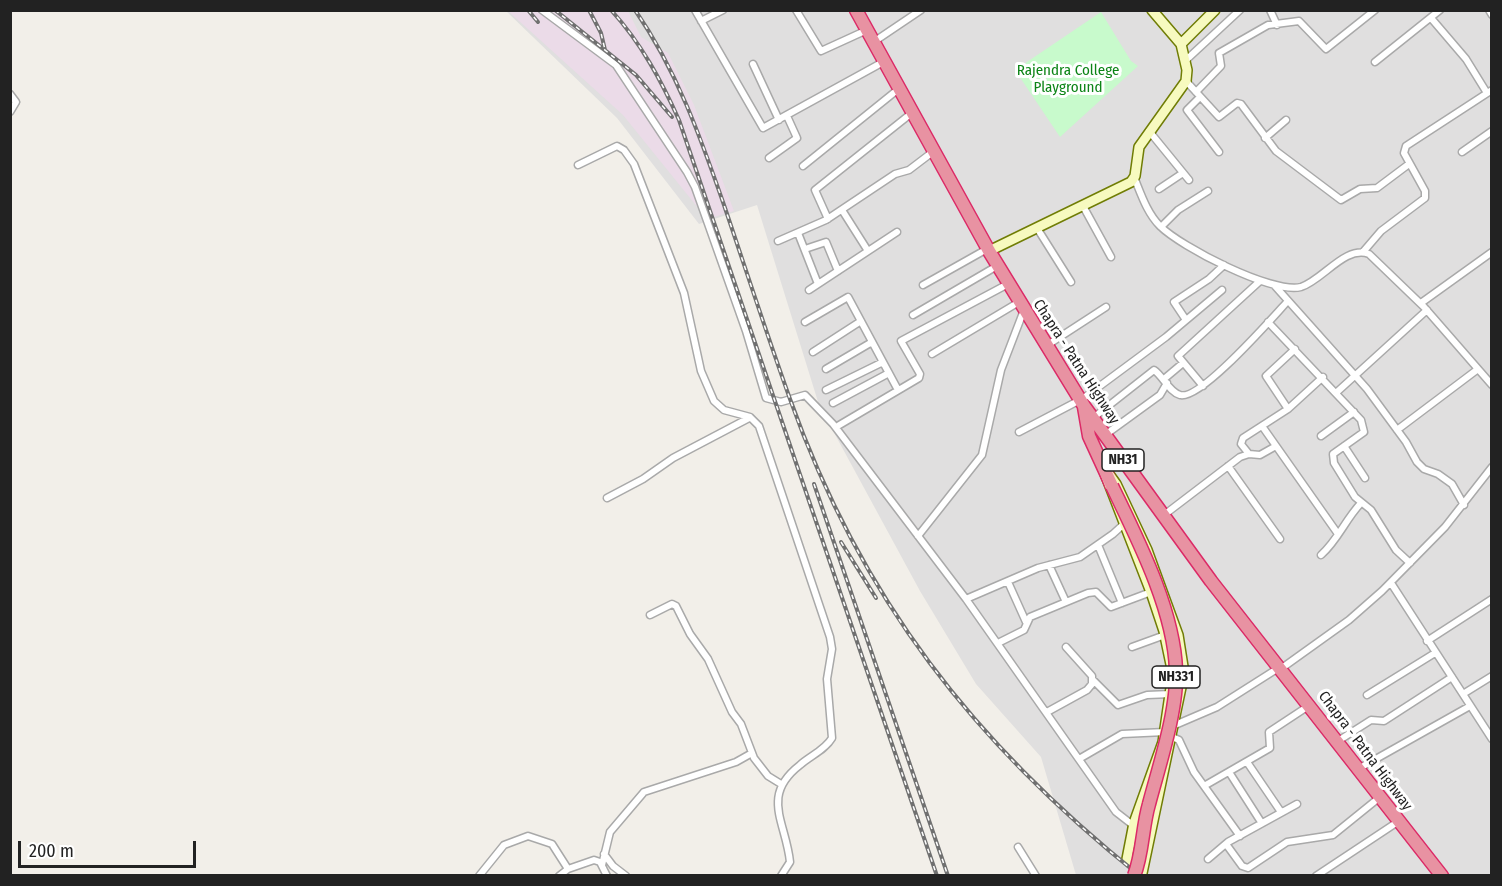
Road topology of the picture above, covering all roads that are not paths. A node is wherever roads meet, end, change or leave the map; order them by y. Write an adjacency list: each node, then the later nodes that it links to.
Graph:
1 (542, 10): 110 (street)
2 (695, 10): 16 (street)
3 (723, 10): 16 (street)
4 (796, 10): 18 (street)
5 (856, 10): 18 (highway, Chapra - Patna Highway / NH31)
6 (921, 10): 19 (street)
7 (1152, 10): 20 (street)
8 (1215, 10): 20 (street)
9 (1240, 10): 22 (street)
10 (1270, 10): 17 (street)
11 (1375, 10): 17 (street)
12 (1440, 10): 15 (street)
13 (1489, 10): 14 (street)
14 (1491, 15)
15 (1431, 18): 23 (street); 27 (street)
16 (701, 21): 33 (street)
17 (1277, 25): 29 (street)
18 (868, 30): 19 (highway, Chapra - Patna Highway / NH31)
19 (875, 41): 21 (highway, Chapra - Patna Highway / NH31)
20 (1181, 44): 22 (street)
21 (886, 60): 26 (highway, Chapra - Patna Highway / NH31); 32 (street)
22 (1185, 62): 25 (street)
23 (1376, 62)
24 (753, 64): 33 (street)
25 (1186, 81): 29 (street); 35 (street)
26 (901, 87): 30 (highway, Chapra - Patna Highway / NH31); 44 (street)
27 (1489, 91): 42 (street)
28 (10, 94): 31 (street)
29 (1198, 94): 37 (street); 39 (street)
30 (913, 111): 38 (highway, Chapra - Patna Highway / NH31); 52 (street)
31 (10, 112)
32 (787, 116): 33 (street); 41 (street)
33 (779, 120)
34 (1286, 120): 37 (street)
35 (1149, 131): 45 (street); 46 (street)
36 (1491, 131): 40 (street)
37 (1265, 138): 42 (street)
38 (934, 151): 51 (street); 59 (highway, Chapra - Patna Highway / NH31)
39 (1219, 152)
40 (1462, 152)
41 (769, 158)
42 (1409, 164): 61 (street)
43 (578, 165): 107 (street)
44 (803, 166)
45 (1183, 173): 47 (street); 48 (street)
46 (1134, 177): 50 (street); 53 (street)
47 (1189, 180)
48 (1160, 189)
49 (1208, 191): 53 (street)
50 (1083, 206): 54 (street); 63 (street)
51 (842, 210): 52 (street); 60 (street)
52 (828, 219): 56 (street)
53 (1161, 227): 64 (street)
54 (1038, 228): 59 (street); 68 (street)
55 (897, 232): 60 (street)
56 (798, 233): 57 (street); 58 (street)
57 (778, 241)
58 (805, 249): 66 (street); 69 (street)
59 (988, 250): 65 (highway, Chapra - Patna Highway / NH31); 71 (street)
60 (868, 251): 66 (street)
61 (1363, 252): 72 (street); 76 (street)
62 (1491, 252): 76 (street)
63 (1111, 257)
64 (1224, 265): 67 (street); 81 (street)
65 (997, 266): 70 (highway, Chapra - Patna Highway / NH31); 80 (street)
66 (838, 271): 69 (street)
67 (1260, 281): 72 (street); 91 (street)
68 (1071, 282)
69 (818, 284): 73 (street)
70 (1008, 284): 77 (highway, Chapra - Patna Highway / NH31); 101 (street)
71 (923, 285)
72 (1275, 286): 75 (street)
73 (810, 290)
74 (1222, 290): 81 (street)
75 (1287, 302): 84 (street); 95 (street)
76 (1421, 303): 79 (street)
77 (1022, 306): 86 (highway, Chapra - Patna Highway / NH31); 89 (street); 128 (street)
78 (1106, 307): 86 (street)
79 (1427, 310): 93 (street); 95 (street)
80 (913, 315)
81 (1186, 320): 103 (street)
82 (861, 321): 83 (street); 85 (street); 88 (street)
83 (805, 322)
84 (1268, 322): 87 (street); 99 (street)
85 (872, 342): 90 (street); 92 (street)
86 (1046, 346): 103 (highway, Chapra - Patna Highway / NH31)
87 (1295, 350): 96 (street); 105 (street)
88 (813, 352)
89 (932, 354)
90 (883, 362): 94 (street); 100 (street)
91 (1183, 363): 97 (street); 99 (street)
92 (826, 369)
93 (1478, 369): 98 (street); 111 (street)
94 (889, 373): 101 (street); 104 (street)
95 (1354, 374): 102 (street); 111 (street)
96 (1323, 377): 102 (street); 105 (street)
97 (1165, 381): 99 (street); 108 (street); 113 (street)
98 (1491, 385)
99 (1203, 386)
100 (826, 390)
101 (898, 390): 110 (street)
102 (1337, 392): 106 (street)
103 (1082, 402): 108 (highway, Chapra - Patna Highway / NH31); 112 (street); 118 (highway, NH331)
104 (833, 403)
105 (1288, 409): 109 (street)
106 (1354, 412): 114 (street); 116 (street)
107 (750, 417): 122 (street); 168 (street)
108 (1093, 418): 113 (highway, Chapra - Patna Highway / NH31)
109 (1262, 426): 115 (street); 117 (street)
110 (836, 427): 128 (street)
111 (1397, 430): 124 (street)
112 (1019, 432)
113 (1105, 435): 125 (highway, Chapra - Patna Highway / NH31)
114 (1321, 436)
115 (1276, 446): 117 (street); 127 (street)
116 (1344, 446): 121 (street); 123 (street)
117 (1249, 454): 119 (street)
118 (1101, 463): 126 (street); 159 (street); 184 (highway, NH331, bridge)
119 (1228, 466): 125 (street); 129 (street)
120 (1491, 467): 124 (street)
121 (1365, 478)
122 (607, 498)
123 (1361, 503): 127 (street); 132 (street)
124 (1464, 505): 132 (street)
125 (1163, 515): 149 (highway, Chapra - Patna Highway / NH31)
126 (1125, 522): 130 (street); 136 (street)
127 (1338, 534): 131 (street)
128 (918, 536): 137 (street)
129 (1280, 539)
130 (1098, 545): 133 (street); 140 (street)
131 (1321, 555)
132 (1410, 564): 135 (street)
133 (1049, 565): 134 (street); 139 (street)
134 (1008, 582): 137 (street); 142 (street)
135 (1391, 583): 144 (street); 149 (street)
136 (1151, 592): 140 (street); 143 (street)
137 (966, 599): 145 (street)
138 (1491, 599): 144 (street)
139 (1066, 602): 140 (street); 142 (street)
140 (1122, 603)
141 (650, 615): 163 (street)
142 (1027, 623): 145 (street)
143 (1165, 635): 147 (street); 153 (street)
144 (1427, 641): 148 (street)
145 (998, 643): 158 (street)
146 (1066, 647): 152 (street)
147 (1132, 647)
148 (1435, 653): 151 (street); 155 (street)
149 (1281, 667): 156 (highway, Chapra - Patna Highway / NH31); 159 (street)
150 (1491, 676): 154 (street)
151 (1452, 677): 154 (street); 162 (street)
152 (1093, 680): 153 (street); 158 (street)
153 (1172, 694): 160 (street)
154 (1463, 694): 157 (street)
155 (1367, 695)
156 (1310, 704): 162 (highway, Chapra - Patna Highway / NH31); 165 (street)
157 (1470, 706): 161 (street); 166 (street)
158 (1047, 712): 164 (street)
159 (1175, 725): 160 (street)
160 (1168, 734): 164 (street); 169 (street); 175 (street); 184 (street)
161 (1491, 739)
162 (1338, 741): 166 (highway, Chapra - Patna Highway / NH31)
163 (752, 753): 168 (street); 179 (street)
164 (1079, 759): 175 (street)
165 (1247, 762): 167 (street); 172 (street)
166 (1359, 769): 170 (highway, Chapra - Patna Highway / NH31)
167 (1229, 772): 169 (street); 174 (street)
168 (781, 784): 183 (street)
169 (1204, 786): 176 (street)
170 (1380, 797): 173 (highway, Chapra - Patna Highway / NH31); 177 (street)
171 (1297, 804): 172 (street)
172 (1281, 812): 174 (street)
173 (1398, 820): 192 (street); 193 (highway, Chapra - Patna Highway / NH31)
174 (1261, 822): 176 (street)
175 (1134, 826): 184 (street)
176 (1240, 836): 177 (street)
177 (1226, 844): 180 (street)
178 (1018, 847): 191 (street)
179 (604, 854): 181 (street); 188 (street)
180 (1208, 859)
181 (602, 865): 182 (street); 187 (street)
182 (567, 869): 185 (street); 186 (street)
183 (788, 869): 189 (street); 190 (street)
184 (1136, 875)
185 (479, 876)
186 (559, 876)
187 (607, 876)
188 (626, 876)
189 (781, 876)
190 (792, 876)
191 (1036, 876)
192 (1316, 876)
193 (1442, 876)

